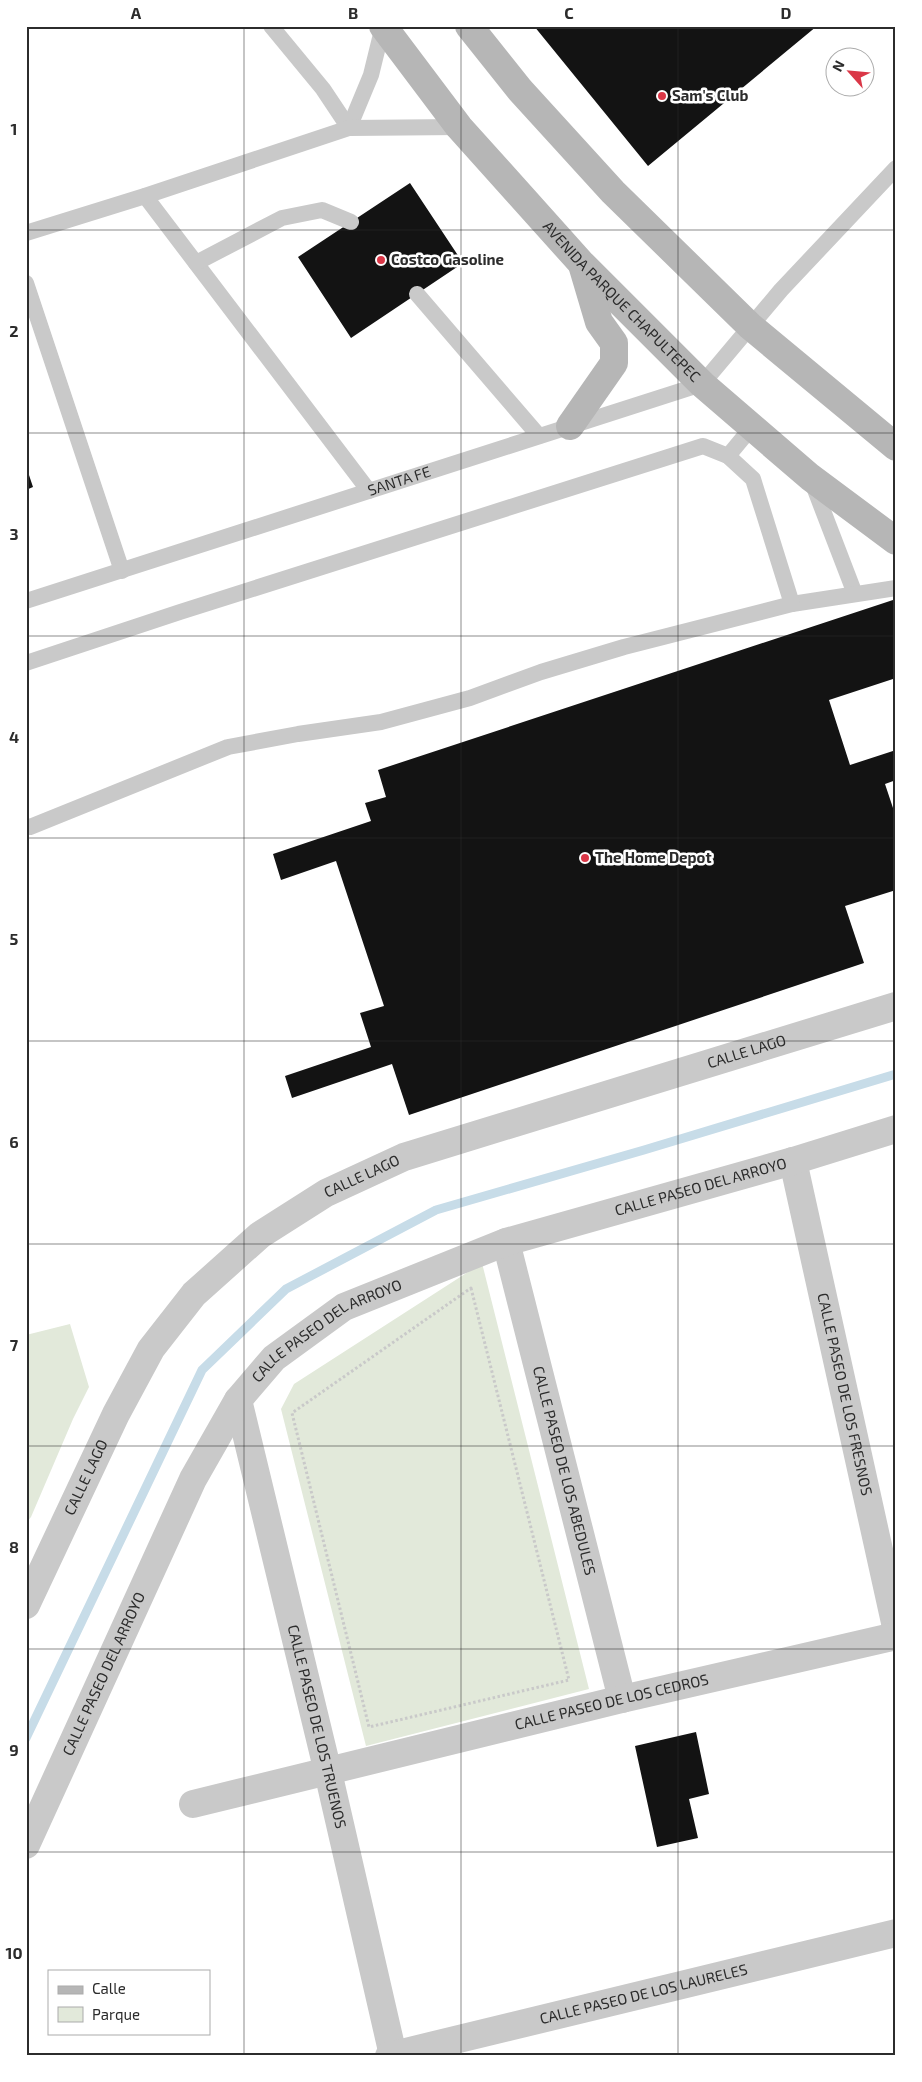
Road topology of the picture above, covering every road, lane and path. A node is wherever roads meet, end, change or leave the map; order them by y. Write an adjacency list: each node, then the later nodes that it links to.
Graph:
1 (270, 26): 5 (lane)
2 (383, 26): 4 (main road, AVENIDA PARQUE CHAPULTEPEC); 5 (lane)
3 (469, 26): 14 (main road)
4 (458, 127): 5 (lane); 11 (main road, AVENIDA PARQUE CHAPULTEPEC)
5 (349, 128): 7 (lane)
6 (896, 168): 14 (lane)
7 (145, 196): 9 (lane); 10 (lane)
8 (351, 222): 10 (lane)
9 (26, 233)
10 (196, 263): 22 (lane)
11 (582, 264): 15 (main road, AVENIDA PARQUE CHAPULTEPEC); 16 (main road)
12 (26, 282): 24 (lane)
13 (417, 294): 18 (lane)
14 (750, 326): 15 (lane); 19 (main road)
15 (702, 384): 16 (lane, SANTA FE); 17 (main road, AVENIDA PARQUE CHAPULTEPEC)
16 (570, 426): 18 (lane, SANTA FE)
17 (752, 427): 20 (lane); 21 (main road, AVENIDA PARQUE CHAPULTEPEC)
18 (539, 436): 22 (lane, SANTA FE)
19 (896, 447)
20 (728, 456): 28 (lane); 29 (lane)
21 (810, 477): 23 (main road, AVENIDA PARQUE CHAPULTEPEC); 26 (lane)
22 (370, 491): 24 (lane, SANTA FE)
23 (896, 541)
24 (122, 571): 27 (lane, SANTA FE)
25 (896, 588): 26 (lane)
26 (855, 594): 28 (lane)
27 (26, 601)
28 (792, 604): 30 (lane)
29 (26, 663)
30 (26, 826)
31 (896, 1006): 37 (street, CALLE LAGO)
32 (896, 1130): 33 (street, CALLE PASEO DEL ARROYO)
33 (793, 1161): 34 (street, CALLE PASEO DEL ARROYO); 38 (street, CALLE PASEO DE LOS FRESNOS)
34 (506, 1242): 35 (street, CALLE PASEO DEL ARROYO); 40 (street, CALLE PASEO DE LOS ABEDULES)
35 (238, 1400): 41 (street, CALLE PASEO DE LOS TRUENOS); 43 (street, CALLE PASEO DEL ARROYO)
36 (292, 1413): 36 (path)
37 (30, 1589)
38 (896, 1628)
39 (896, 1636): 40 (street, CALLE PASEO DE LOS CEDROS)
40 (622, 1699): 41 (street, CALLE PASEO DE LOS CEDROS)
41 (328, 1772): 42 (street, CALLE PASEO DE LOS CEDROS); 45 (street, CALLE PASEO DE LOS TRUENOS)
42 (193, 1804)
43 (26, 1845)
44 (896, 1933): 45 (street, CALLE PASEO DE LOS LAURELES)
45 (391, 2055)

